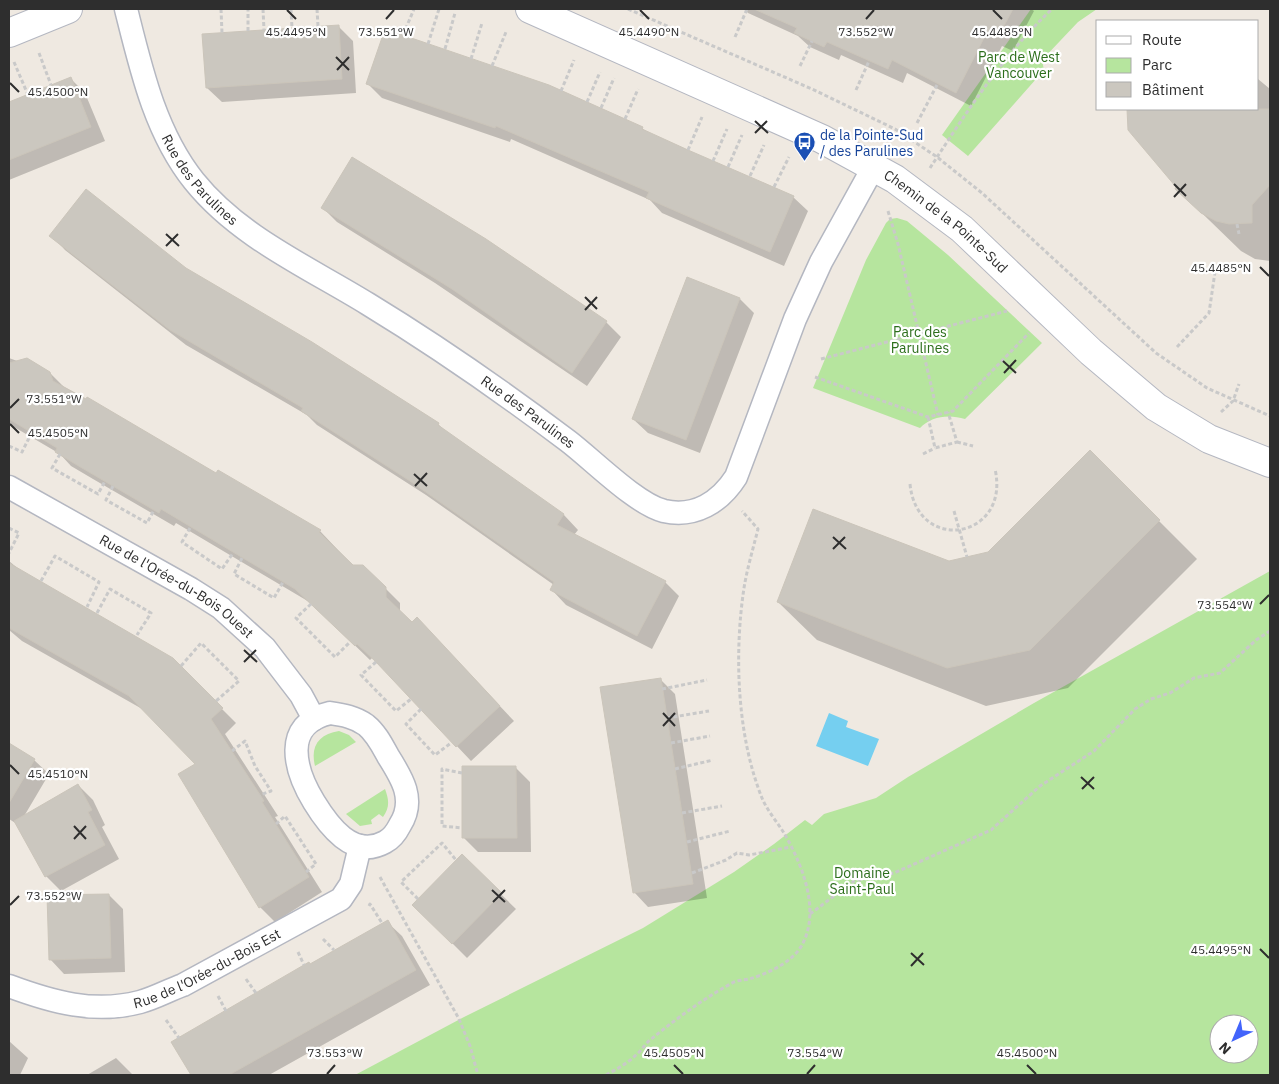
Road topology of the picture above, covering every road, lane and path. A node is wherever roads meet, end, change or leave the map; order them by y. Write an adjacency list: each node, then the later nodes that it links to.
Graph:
1 (68, 9): 21 (street)
2 (126, 9): 55 (street, Rue des Parulines)
3 (221, 9): 22 (path)
4 (248, 9): 19 (path)
5 (263, 9): 18 (path)
6 (291, 9): 17 (path)
7 (318, 9): 16 (path)
8 (414, 9): 23 (path)
9 (439, 9): 26 (path)
10 (530, 9): 55 (street, Chemin de la Pointe-Sud)
11 (628, 9): 53 (path)
12 (747, 9): 24 (path)
13 (1052, 9): 53 (path)
14 (455, 13): 27 (path)
15 (482, 23): 29 (path)
16 (318, 26)
17 (292, 28)
18 (264, 30)
19 (248, 31)
20 (506, 32): 33 (path)
21 (9, 33)
22 (222, 33)
23 (403, 35)
24 (735, 37)
25 (812, 41): 34 (path)
26 (428, 44)
27 (445, 49)
28 (38, 52): 38 (path)
29 (471, 59)
30 (574, 60): 41 (path)
31 (869, 61): 40 (path)
32 (14, 62): 42 (path)
33 (492, 66)
34 (800, 66)
35 (600, 72): 43 (path)
36 (614, 78): 44 (path)
37 (938, 83): 47 (path)
38 (51, 85)
39 (638, 89): 45 (path)
40 (856, 90)
41 (561, 91)
42 (28, 95)
43 (587, 102)
44 (601, 108)
45 (625, 118)
46 (702, 118): 51 (path)
47 (917, 123)
48 (726, 129): 54 (path)
49 (742, 135): 56 (path)
50 (764, 145): 58 (path)
51 (688, 150)
52 (789, 157): 59 (path)
53 (937, 157): 57 (path); 71 (path)
54 (713, 160)
55 (874, 166): 84 (street, Chemin de la Pointe-Sud)
56 (728, 167)
57 (928, 170)
58 (750, 176)
59 (774, 187)
60 (888, 211): 66 (path)
61 (1236, 224): 62 (path)
62 (1239, 234)
63 (1215, 272): 67 (path)
64 (1012, 310): 66 (path)
65 (1033, 329): 72 (path)
66 (920, 334): 68 (path); 73 (path)
67 (1177, 347)
68 (822, 359)
69 (815, 377): 76 (path)
70 (1239, 384): 71 (path)
71 (1233, 401): 74 (path); 75 (path)
72 (948, 412): 73 (path); 78 (path)
73 (938, 415): 76 (path)
74 (1220, 415)
75 (1270, 416)
76 (928, 417): 81 (path)
77 (32, 432): 79 (path)
78 (957, 442): 80 (path); 81 (path)
79 (9, 446)
80 (973, 446)
81 (935, 448): 83 (path)
82 (60, 454): 86 (path)
83 (924, 454)
84 (1270, 463)
85 (995, 469): 95 (path)
86 (105, 481)
87 (910, 484): 95 (path)
88 (113, 486): 90 (path)
89 (9, 487): 116 (street, Rue de l'Orée-du-Bois Ouest)
90 (154, 510)
91 (954, 511): 95 (path)
92 (743, 512): 133 (path)
93 (9, 528): 96 (path)
94 (190, 528): 97 (path)
95 (960, 531): 98 (path)
96 (9, 553)
97 (233, 553)
98 (967, 557)
99 (242, 558): 101 (path)
100 (41, 581): 103 (path)
101 (283, 582)
102 (310, 604): 107 (path)
103 (87, 607)
104 (96, 612): 106 (path)
105 (1270, 632): 139 (path)
106 (137, 635)
107 (350, 642)
108 (376, 662): 112 (path)
109 (181, 666): 113 (path)
110 (707, 680): 111 (path)
111 (662, 688)
112 (411, 699)
113 (216, 701)
114 (421, 709): 119 (path)
115 (709, 711): 117 (path)
116 (314, 718): 132 (street); 132 (street)
117 (667, 718)
118 (710, 736): 120 (path)
119 (452, 742)
120 (671, 743)
121 (232, 751): 125 (path)
122 (713, 760): 123 (path)
123 (675, 769)
124 (462, 773): 129 (path)
125 (260, 795)
126 (722, 806): 127 (path)
127 (682, 814)
128 (276, 824): 135 (path)
129 (462, 828)
130 (730, 831): 131 (path)
131 (687, 842)
132 (360, 846): 140 (street, Rue de l'Orée-du-Bois Est)
133 (791, 846): 136 (path); 139 (path)
134 (456, 860): 138 (path)
135 (306, 872)
136 (692, 873)
137 (379, 874): 141 (path)
138 (418, 899)
139 (809, 914): 142 (path)
140 (9, 986)
141 (478, 1075)
142 (606, 1075)

